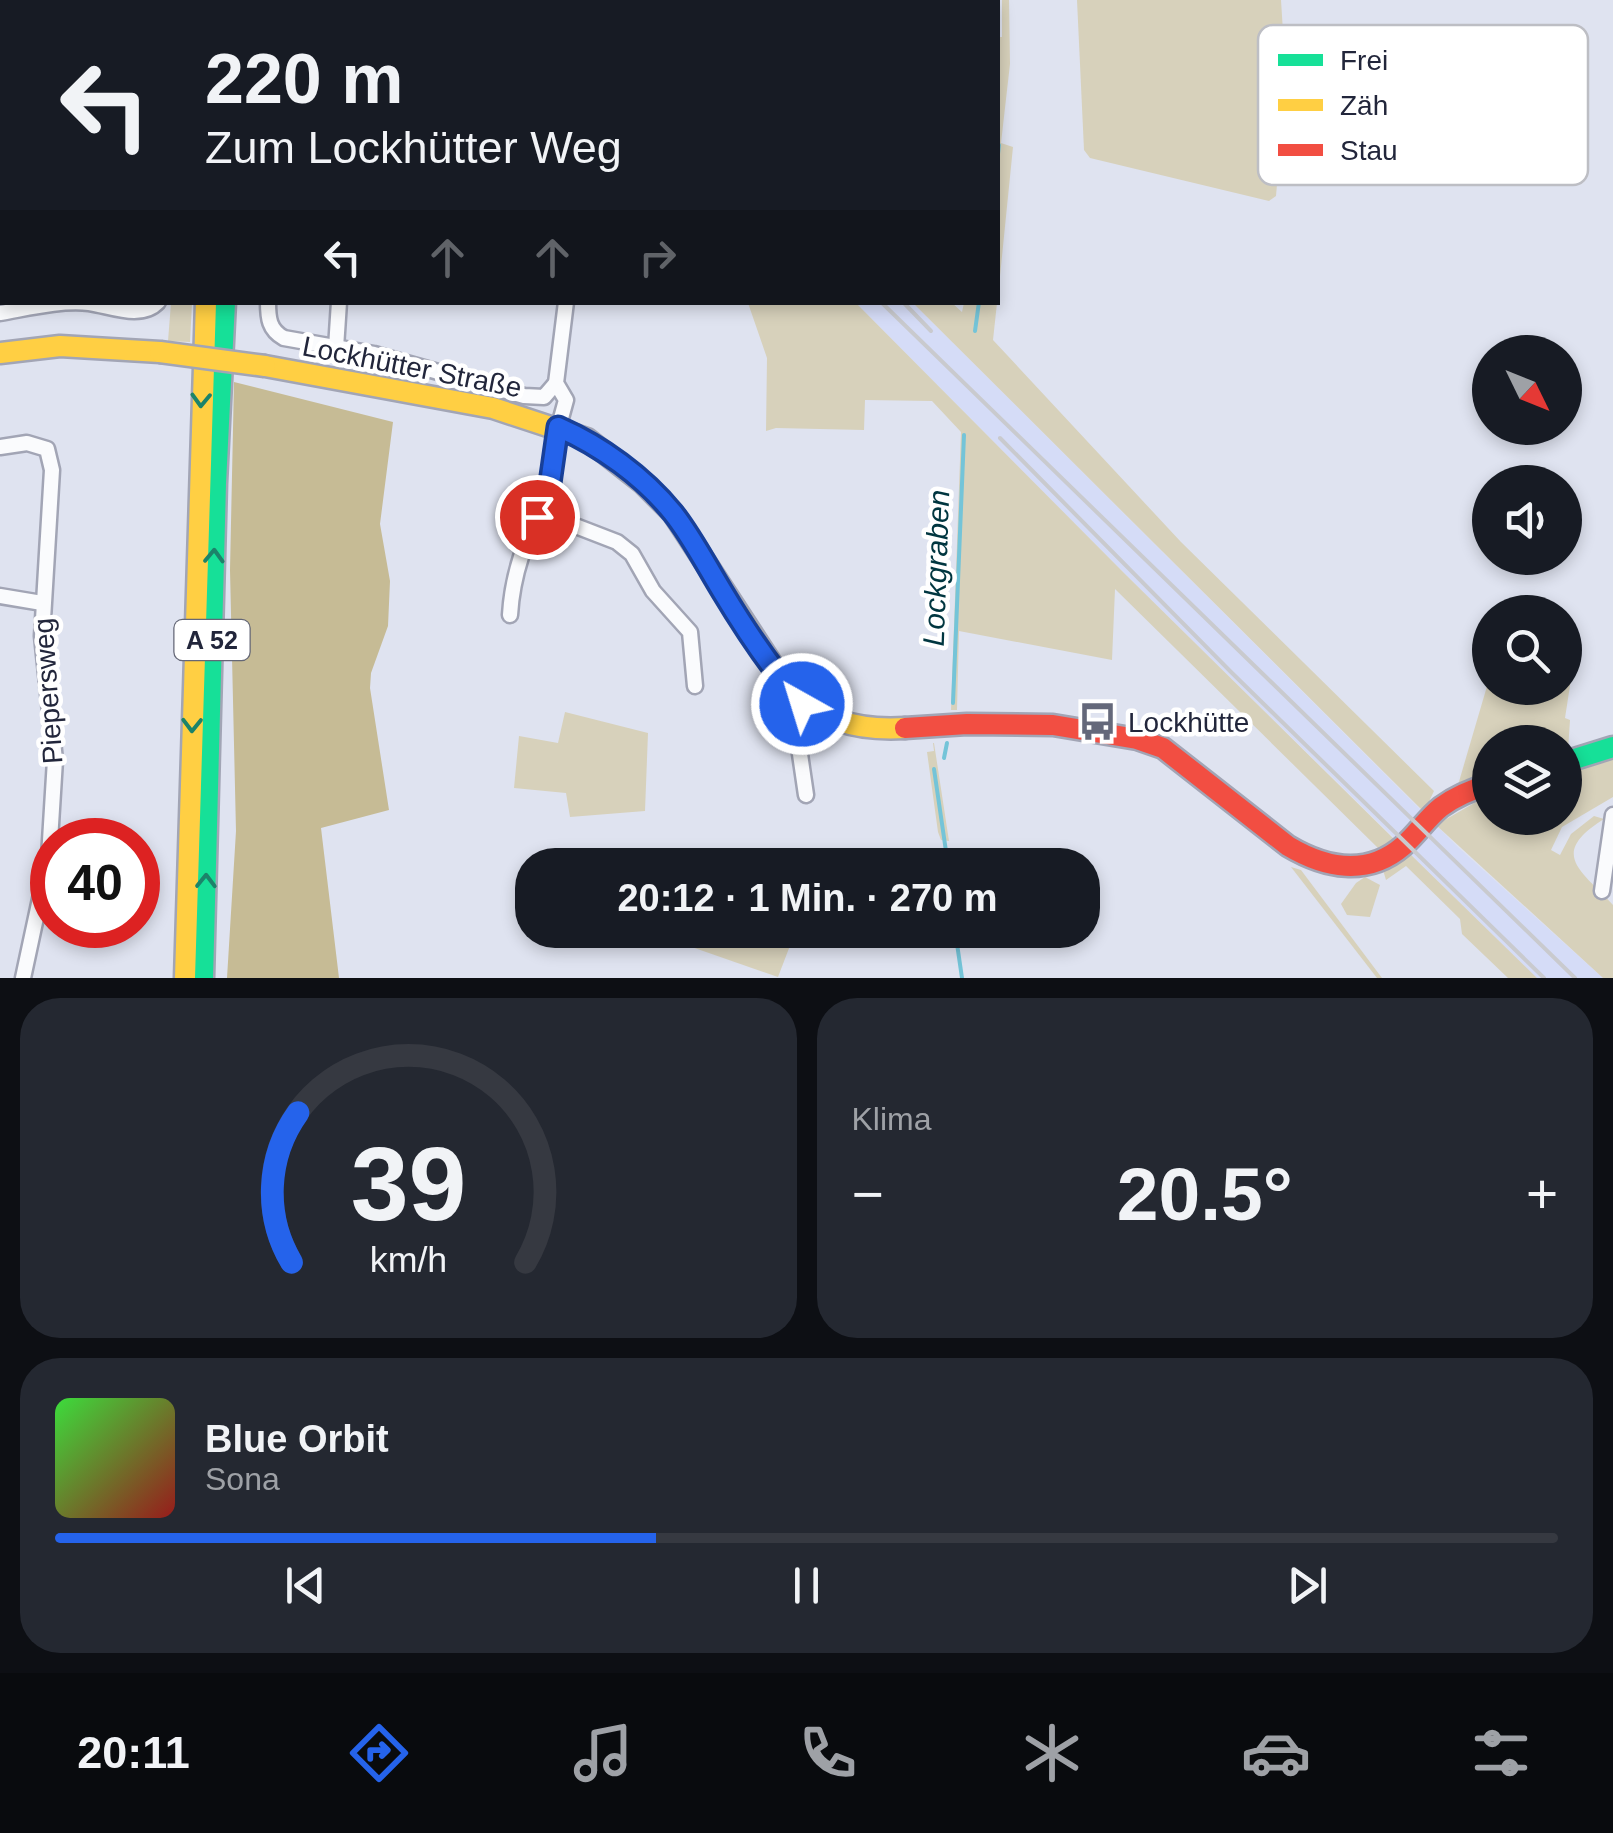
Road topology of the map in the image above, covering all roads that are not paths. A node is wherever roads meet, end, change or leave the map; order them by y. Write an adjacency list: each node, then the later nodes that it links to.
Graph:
1 (44, 305): 9 (street)
2 (96, 305): 3 (street)
3 (155, 305)
4 (206, 305): 28 (main road, A 52, one-way to 28)
5 (226, 305): 29 (main road, A 52, one-way to 5)
6 (268, 305): 10 (street)
7 (339, 305): 10 (street)
8 (566, 305): 12 (street)
9 (0, 313)
10 (336, 348): 12 (street)
11 (0, 353): 13 (main road, Lockhütter Straße, bridge)
12 (556, 382): 13 (street)
13 (558, 427): 15 (street); 20 (main road, Lockhütter Straße)
14 (0, 448): 17 (street, Piepersweg)
15 (547, 504): 18 (street); 19 (street)
16 (0, 596): 17 (street)
17 (42, 604): 27 (street, Piepersweg)
18 (510, 616)
19 (695, 686)
20 (802, 704): 23 (main road, Lockhütter Straße); 24 (street)
21 (1613, 747): 22 (main road)
22 (1582, 757)
23 (1472, 790)
24 (806, 796)
25 (1613, 815): 26 (street)
26 (1602, 891)
27 (23, 978)
28 (185, 978)
29 (203, 978)

